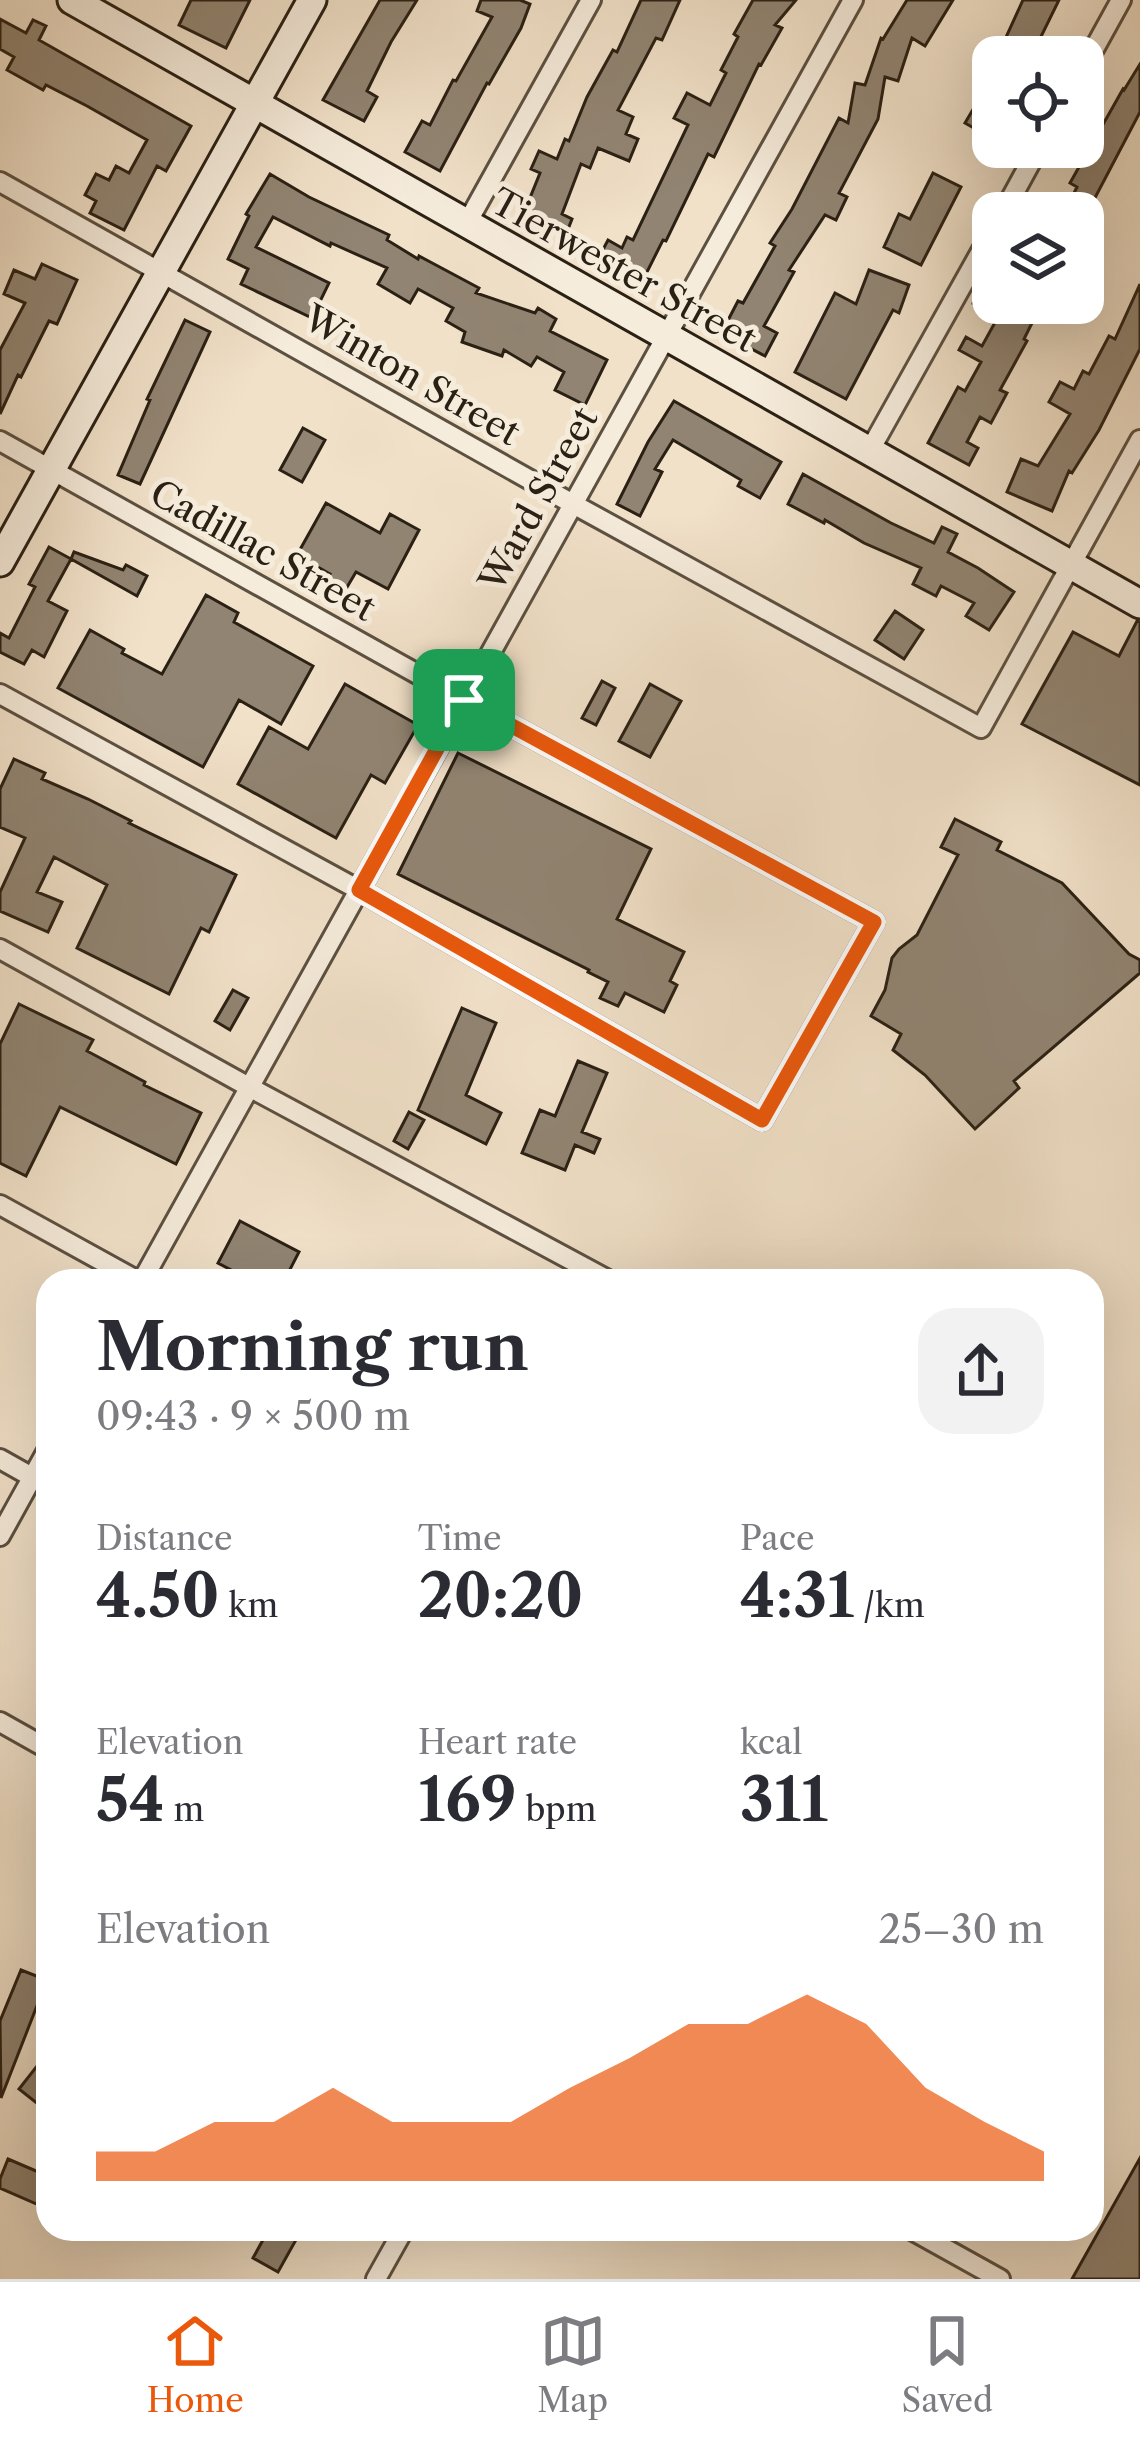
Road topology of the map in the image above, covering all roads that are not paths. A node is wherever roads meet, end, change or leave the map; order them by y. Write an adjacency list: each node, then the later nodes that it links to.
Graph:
1 (72, 0): 7 (street, Tierwester Street)
2 (312, 0): 7 (street)
3 (591, 0): 9 (street)
4 (853, 0): 12 (street, Ward Street)
5 (1121, 0): 6 (street)
6 (1101, 36)
7 (255, 103): 9 (street, Tierwester Street); 11 (street)
8 (0, 182): 11 (street, Winton Street)
9 (467, 223): 12 (street, Tierwester Street)
10 (972, 268): 15 (street)
11 (162, 271): 16 (street); 17 (street, Winton Street)
12 (666, 336): 15 (street, Tierwester Street); 17 (street, Ward Street)
13 (1140, 440): 19 (street)
14 (0, 441): 16 (street, Cadillac Street)
15 (870, 450): 19 (street, Tierwester Street)
16 (52, 470): 18 (street); 22 (street, Cadillac Street)
17 (573, 504): 19 (street, Winton Street); 22 (street, Ward Street)
18 (0, 562)
19 (1070, 565): 20 (street, Tierwester Street)
20 (1140, 604)
21 (0, 694): 23 (street)
22 (464, 700): 23 (street, Ward Street); 23 (street, Cadillac Street)
23 (359, 890): 25 (street, Ward Street)
24 (0, 949): 25 (street)
25 (249, 1087): 28 (street, Ward Street); 29 (street)
26 (0, 1205): 27 (street)
27 (118, 1269)
28 (147, 1269)
29 (588, 1269)
30 (0, 1459): 31 (street)
31 (36, 1479)
32 (36, 1486): 33 (street)
33 (0, 1536)
34 (0, 1722): 35 (street)
35 (36, 1742)
36 (397, 2241): 38 (street)
37 (932, 2241): 39 (street)
38 (376, 2279)
39 (1000, 2279)

